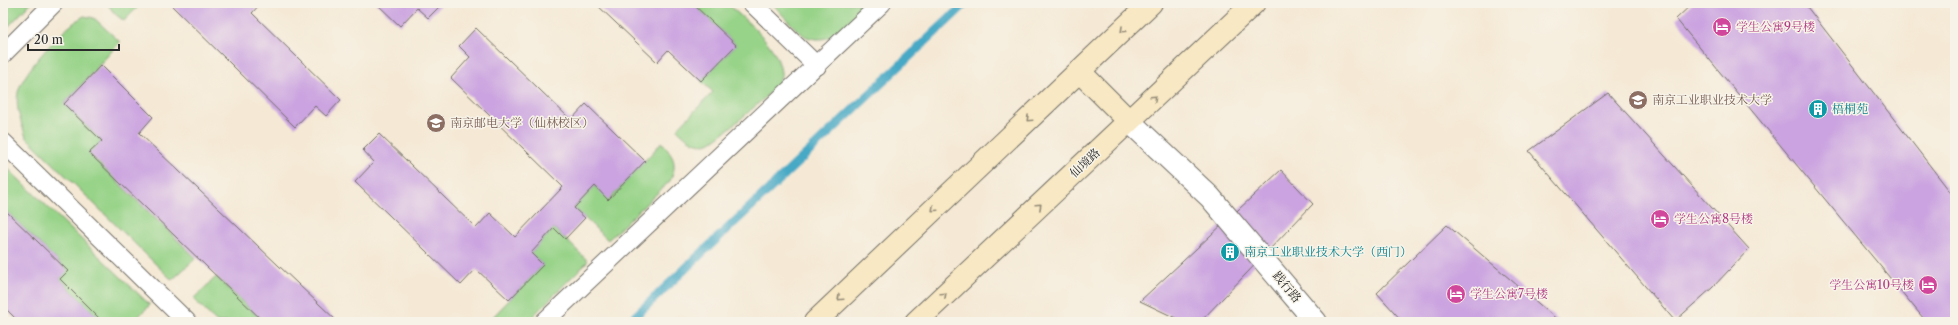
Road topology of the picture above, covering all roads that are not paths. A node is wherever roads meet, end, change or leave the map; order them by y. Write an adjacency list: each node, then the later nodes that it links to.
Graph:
1 (54, 3): 6 (lane)
2 (752, 3): 7 (lane)
3 (882, 3): 7 (lane)
4 (1151, 3): 8 (main road, one-way to 8)
5 (1254, 3): 9 (main road, 仙境路, one-way to 5)
6 (3, 54)
7 (817, 66): 12 (lane)
8 (1079, 71): 9 (main road); 13 (main road, one-way to 13)
9 (1129, 121): 14 (main road, 仙境路, one-way to 9); 15 (street, 践行路)
10 (3, 142): 11 (lane)
11 (187, 322)
12 (544, 322)
13 (815, 322)
14 (916, 322)
15 (1316, 322)

